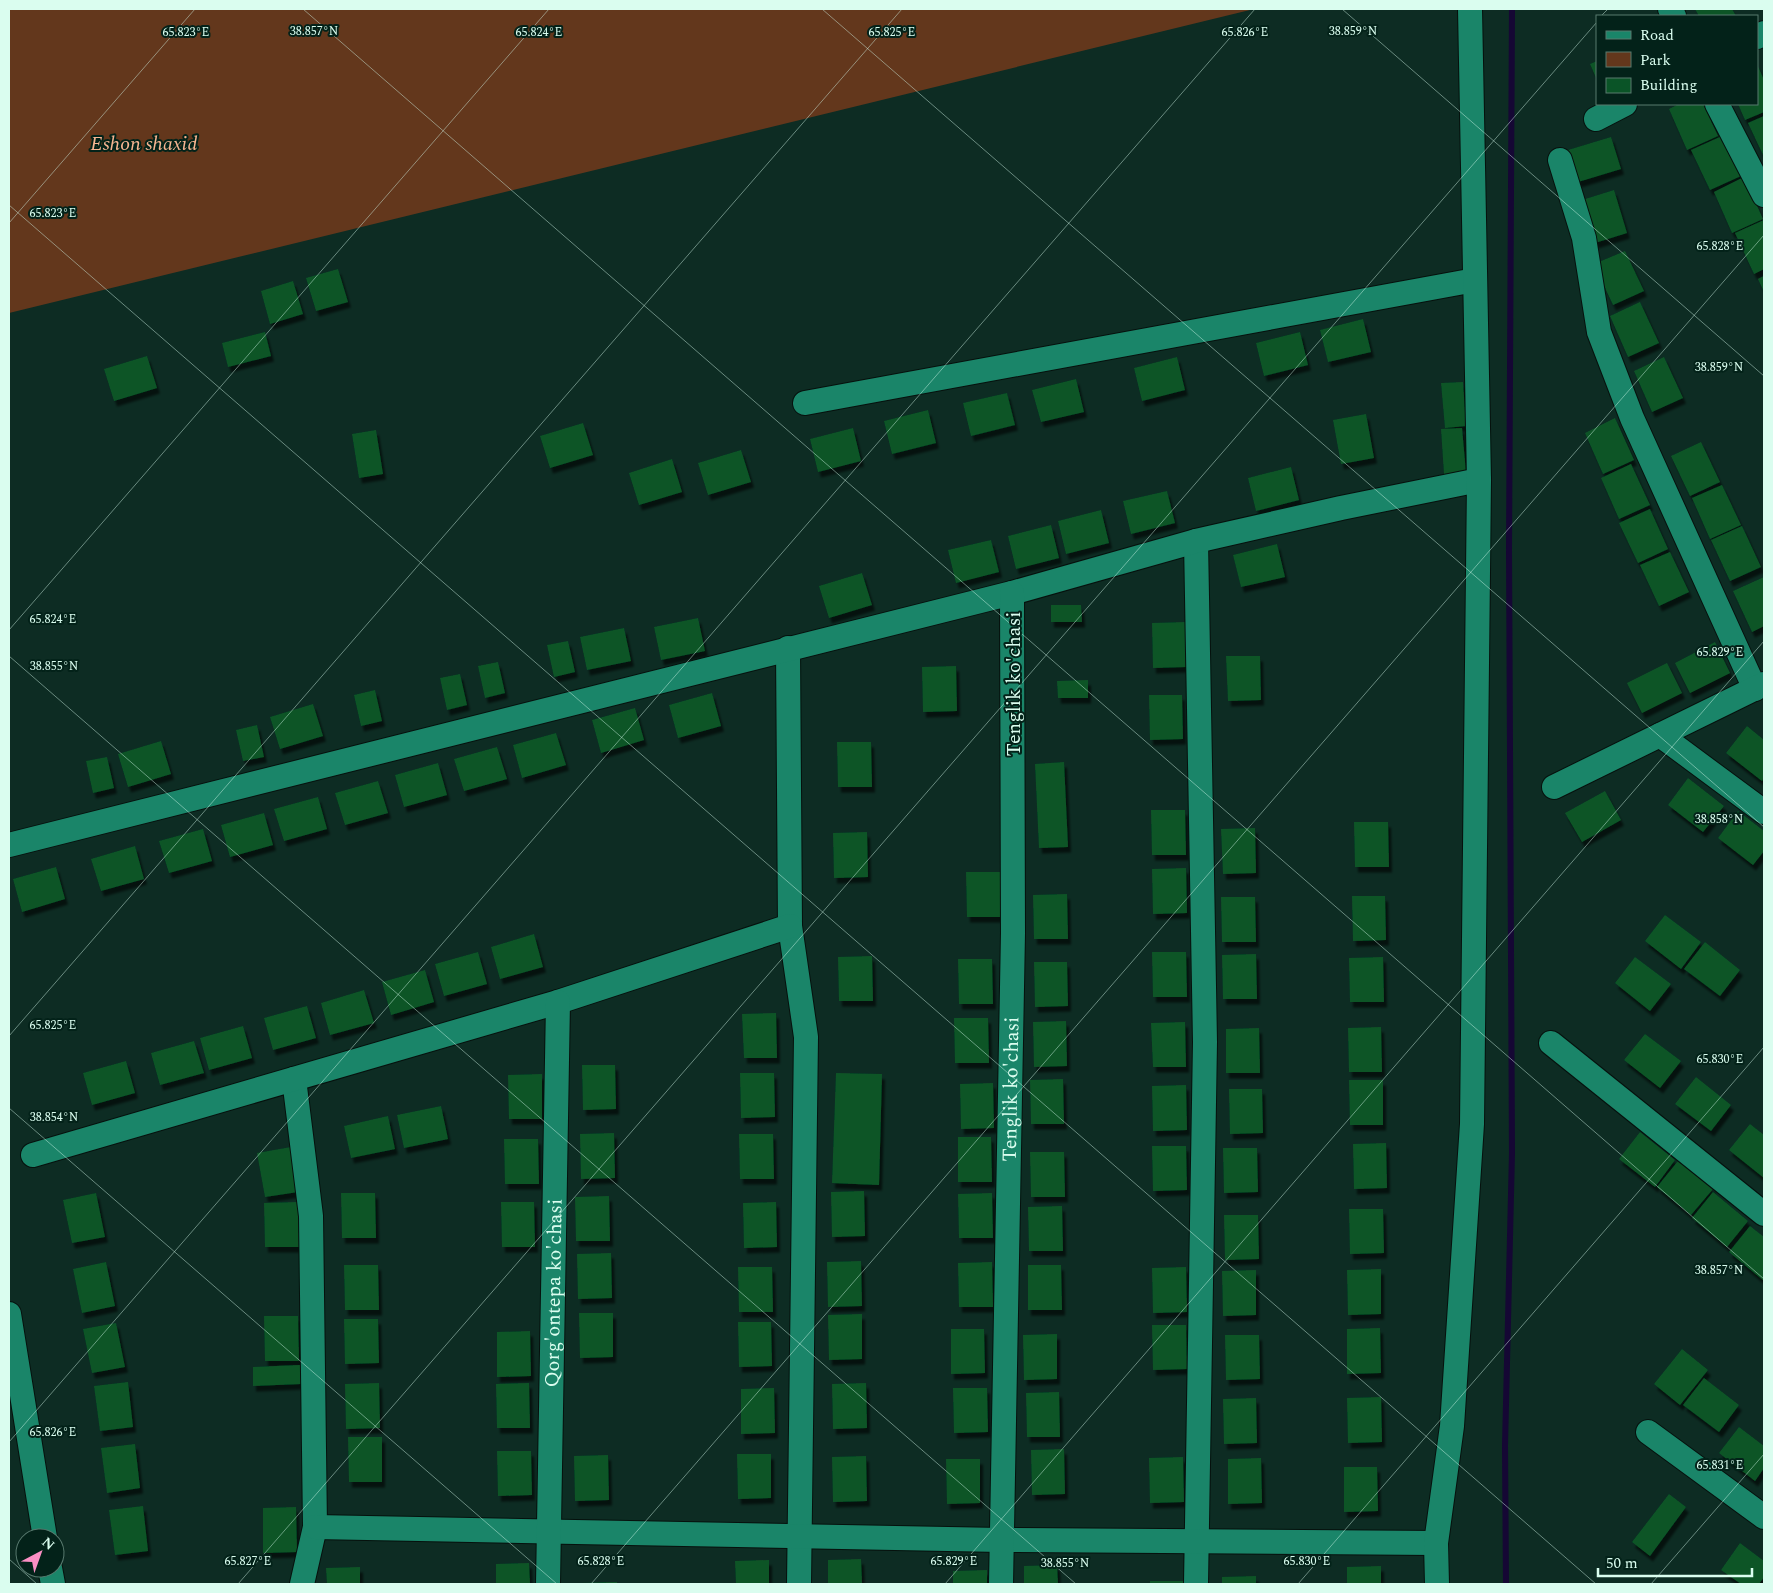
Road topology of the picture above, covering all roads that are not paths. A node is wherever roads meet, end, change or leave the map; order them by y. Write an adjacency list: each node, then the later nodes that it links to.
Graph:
1 (1470, 9): 7 (street)
2 (1623, 105): 4 (street)
3 (1718, 105): 6 (street)
4 (1596, 119)
5 (1560, 160): 13 (street)
6 (1764, 195)
7 (1475, 280): 8 (street); 9 (street)
8 (805, 404)
9 (1479, 480): 10 (street); 33 (street)
10 (1196, 541): 11 (street); 32 (street)
11 (1012, 593): 12 (street); 31 (street, Tenglik ko'chasi)
12 (788, 648): 17 (street); 18 (street)
13 (1760, 686): 14 (street)
14 (1660, 735): 15 (street); 16 (street)
15 (1554, 787)
16 (1764, 812)
17 (9, 845)
18 (790, 926): 19 (street); 30 (street)
19 (558, 1002): 21 (street); 29 (street, Qorg'ontepa ko'chasi)
20 (1551, 1043): 23 (street)
21 (294, 1079): 22 (street); 27 (street)
22 (33, 1155)
23 (1764, 1214)
24 (9, 1314): 28 (street)
25 (1648, 1432): 26 (street)
26 (1764, 1517)
27 (315, 1526): 29 (street); 34 (street)
28 (43, 1528)
29 (549, 1531): 30 (street); 35 (street, Qorg'ontepa ko'chasi)
30 (799, 1536): 31 (street); 36 (street)
31 (1001, 1540): 32 (street); 37 (street, Tenglik ko'chasi)
32 (1197, 1540): 33 (street); 38 (street)
33 (1436, 1543): 39 (street)
34 (302, 1584)
35 (548, 1584)
36 (799, 1584)
37 (1001, 1584)
38 (1196, 1584)
39 (1437, 1584)

